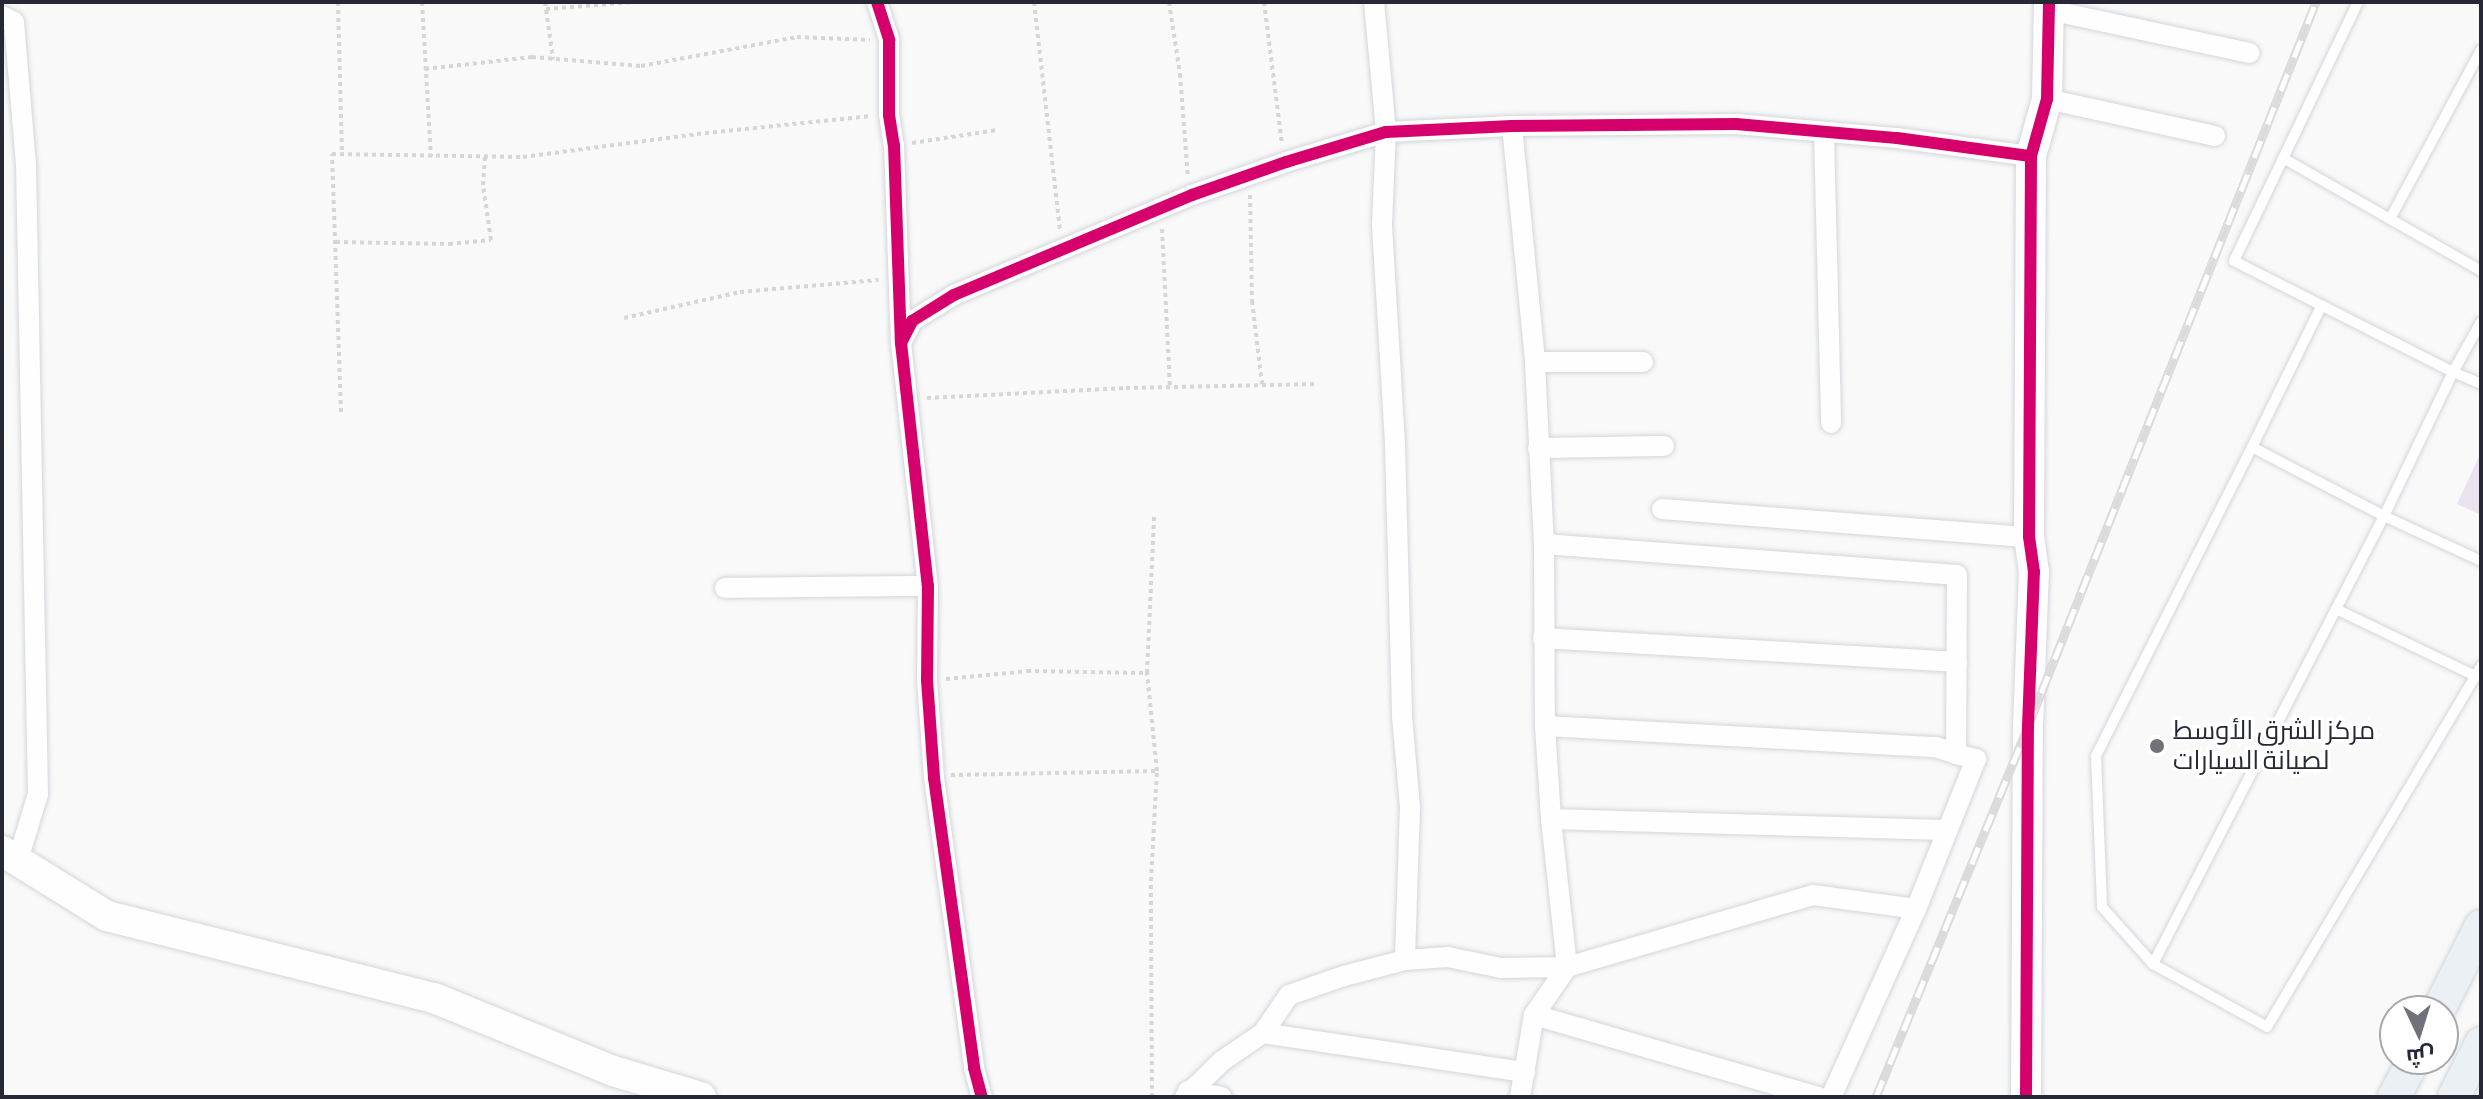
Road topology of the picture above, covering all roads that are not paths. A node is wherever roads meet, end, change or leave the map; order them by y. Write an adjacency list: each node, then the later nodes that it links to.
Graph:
1 (877, 2): 19 (street)
2 (1374, 2): 10 (street)
3 (2358, 2): 14 (lane)
4 (2049, 6): 7 (street); 8 (street)
5 (6, 22): 43 (street)
6 (2481, 50): 15 (lane)
7 (2249, 53)
8 (2047, 99): 12 (street); 13 (street)
9 (1512, 126): 10 (street); 11 (street); 20 (street)
10 (1386, 132): 19 (street); 46 (street)
11 (1824, 132): 13 (street); 24 (street)
12 (2215, 136)
13 (2031, 156): 30 (street)
14 (2283, 158): 15 (lane); 17 (lane)
15 (2390, 219): 16 (lane)
16 (2481, 271)
17 (2322, 305): 22 (lane); 26 (lane)
18 (2481, 322): 22 (lane)
19 (901, 343): 33 (street)
20 (1535, 362): 21 (street); 27 (street)
21 (1643, 362)
22 (2453, 372): 23 (lane); 29 (lane)
23 (2481, 384)
24 (1831, 423)
25 (1664, 446): 27 (street)
26 (2252, 447): 29 (lane); 47 (lane)
27 (1538, 448): 31 (street)
28 (1662, 509): 30 (street)
29 (2384, 516): 32 (lane); 35 (lane)
30 (2029, 537): 55 (street)
31 (1544, 544): 36 (street); 37 (street)
32 (2481, 561)
33 (928, 586): 34 (street); 59 (street)
34 (725, 588)
35 (2336, 609): 38 (lane); 47 (lane)
36 (1543, 638): 37 (street); 39 (street)
37 (1957, 662): 40 (street)
38 (2478, 671): 47 (lane)
39 (1545, 726): 40 (street); 41 (street)
40 (1956, 754): 42 (street)
41 (1551, 819): 42 (street); 48 (street)
42 (1945, 830): 44 (street)
43 (10, 857): 58 (street)
44 (1916, 909): 48 (street); 63 (street)
45 (2481, 926): 49 (main road)
46 (1405, 960): 48 (street); 51 (street)
47 (2153, 964)
48 (1567, 967): 50 (street)
49 (2446, 995)
50 (1534, 1015): 53 (street); 62 (street)
51 (1263, 1033): 53 (street); 56 (street)
52 (2481, 1043): 57 (main road)
53 (1525, 1072): 61 (street)
54 (2406, 1075): 64 (main road)
55 (2030, 1093)
56 (1187, 1094): 60 (street)
57 (2459, 1095)
58 (701, 1097)
59 (982, 1097)
60 (1221, 1097)
61 (1520, 1097)
62 (1819, 1097)
63 (1831, 1097)
64 (2394, 1097)

